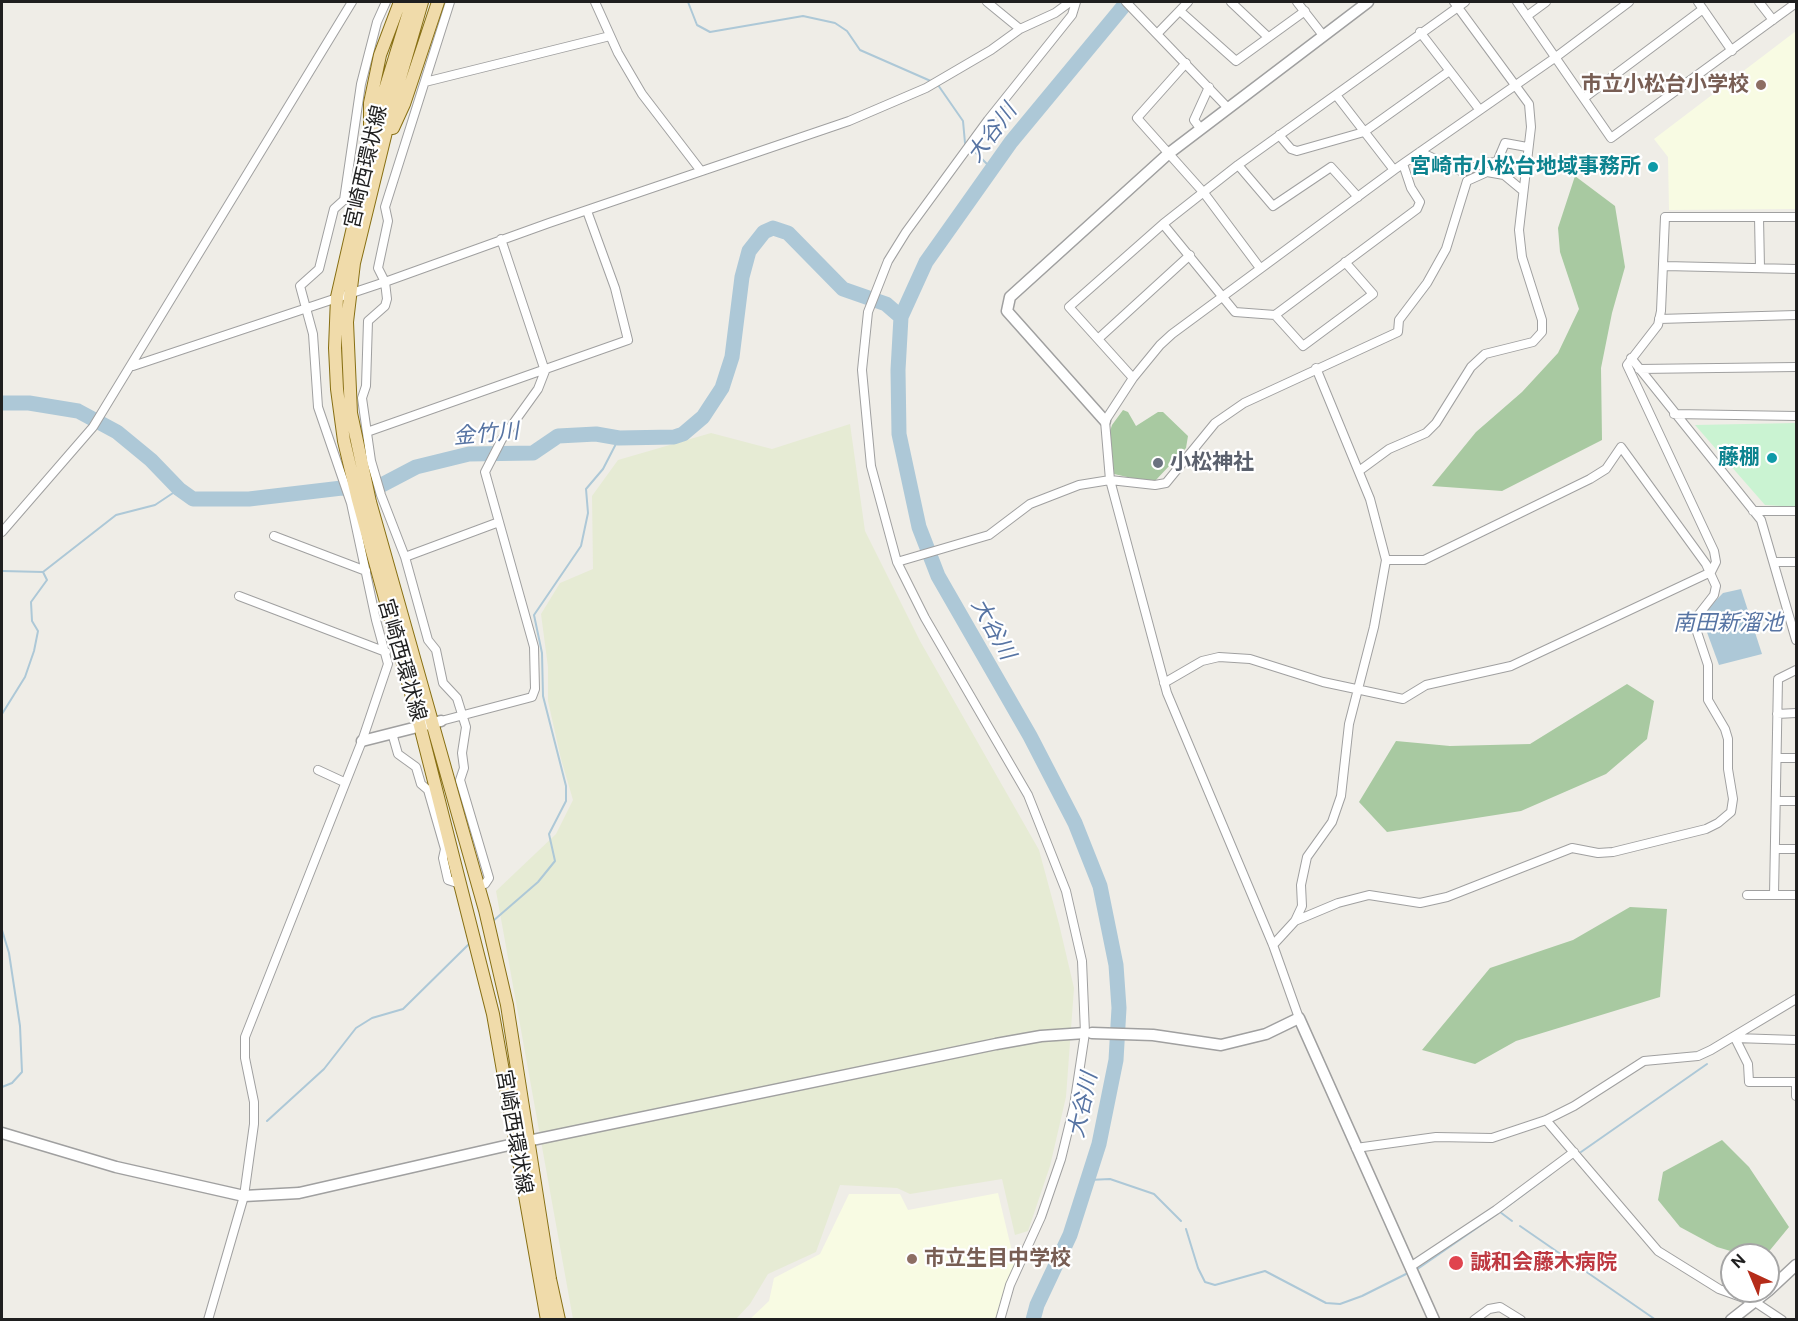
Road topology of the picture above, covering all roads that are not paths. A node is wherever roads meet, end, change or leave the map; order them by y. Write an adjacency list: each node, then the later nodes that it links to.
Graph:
1 (352, 2): 79 (street)
2 (386, 2): 73 (street)
3 (400, 2): 51 (main road)
4 (412, 2): 51 (main road, 宮崎西環状線)
5 (422, 2): 51 (main road, 宮崎西環状線)
6 (438, 2): 51 (main road)
7 (450, 2): 38 (street)
8 (596, 2): 32 (street)
9 (987, 2): 28 (street)
10 (1070, 2): 28 (street)
11 (1076, 2): 100 (street)
12 (1126, 2): 30 (street)
13 (1188, 2): 24 (street)
14 (1231, 2): 33 (street)
15 (1297, 2): 25 (street)
16 (1368, 2): 31 (street)
17 (1517, 2): 26 (street)
18 (1546, 2): 26 (street)
19 (1629, 2): 35 (street)
20 (1759, 2): 27 (street)
21 (1459, 3): 29 (street); 39 (street)
22 (1797, 3): 27 (street)
23 (1701, 5): 34 (street); 42 (street)
24 (1180, 11): 30 (street); 33 (street)
25 (1305, 11): 31 (street); 33 (street)
26 (1527, 15): 35 (street)
27 (1773, 20): 34 (street)
28 (1020, 29): 55 (street)
29 (1420, 32): 37 (street); 41 (street)
30 (1158, 33): 36 (street)
31 (1322, 34): 43 (street)
32 (610, 36): 38 (street); 55 (street)
33 (1268, 37)
34 (1732, 51): 42 (street)
35 (1556, 57): 39 (street); 42 (street)
36 (1186, 63): 40 (street); 50 (street)
37 (1449, 72): 44 (street); 46 (street)
38 (425, 82): 70 (street)
39 (1515, 84): 44 (street); 48 (street)
40 (1209, 87): 43 (street); 45 (street)
41 (1336, 95): 46 (street); 47 (street)
42 (1584, 98)
43 (1227, 107): 45 (street)
44 (1479, 109): 49 (street)
45 (1200, 128): 50 (street)
46 (1364, 132): 47 (street); 54 (street)
47 (1279, 135): 53 (street)
48 (1527, 147): 49 (street); 56 (street)
49 (1420, 152): 52 (street)
50 (1168, 154): 57 (street); 87 (street)
51 (375, 156): 71 (main road, 宮崎西環状線)
52 (1403, 164): 54 (street); 65 (street)
53 (1238, 165): 57 (street); 58 (street)
54 (1394, 170): 58 (street)
55 (701, 171): 59 (street)
56 (1522, 190): 81 (street); 90 (street)
57 (1204, 193): 62 (street); 67 (street)
58 (1358, 197): 67 (street)
59 (586, 211): 63 (street); 83 (street)
60 (1760, 217): 61 (street); 66 (street); 68 (street)
61 (1797, 217)
62 (1163, 224): 64 (street); 77 (street)
63 (501, 239): 70 (street); 83 (street)
64 (1190, 255): 72 (street); 77 (street)
65 (1345, 262): 74 (street); 74 (street)
66 (1665, 266): 68 (street); 76 (street)
67 (1260, 268): 72 (street)
68 (1760, 268): 69 (street)
69 (1797, 269)
70 (385, 282): 71 (street); 88 (street)
71 (343, 295): 73 (street); 89 (main road, 宮崎西環状線)
72 (1222, 296): 74 (street); 84 (street)
73 (307, 308): 79 (street); 89 (street)
74 (1275, 315)
75 (1797, 315): 76 (street)
76 (1659, 319): 78 (street)
77 (1098, 339): 84 (street)
78 (1631, 358): 82 (street); 104 (street)
79 (133, 366): 96 (street)
80 (1797, 367): 82 (street)
81 (1316, 368): 90 (street); 91 (street)
82 (1639, 369): 85 (street)
83 (545, 371): 88 (street); 95 (street)
84 (1133, 378): 87 (street)
85 (1674, 414): 86 (street); 93 (street)
86 (1797, 416)
87 (1105, 421): 91 (street)
88 (367, 432): 89 (street)
89 (355, 464): 92 (main road, 宮崎西環状線); 98 (street)
90 (1359, 471): 99 (street)
91 (1110, 480): 100 (street); 110 (street)
92 (359, 502): 103 (street); 115 (main road, 宮崎西環状線)
93 (1753, 511): 94 (street); 101 (street)
94 (1797, 511)
95 (499, 522): 98 (street); 114 (street)
96 (2, 532)
97 (274, 536): 103 (street)
98 (405, 557): 114 (street)
99 (1386, 560): 104 (street); 111 (street)
100 (899, 562): 135 (street)
101 (1774, 562): 102 (street); 106 (street)
102 (1797, 562)
103 (366, 571): 108 (street)
104 (1711, 572): 111 (street); 131 (street)
105 (238, 596): 108 (street)
106 (1793, 613): 107 (street)
107 (1797, 640)
108 (386, 652): 117 (street)
109 (1797, 670): 113 (street)
110 (1164, 683): 111 (street); 132 (street)
111 (1358, 688): 131 (street)
112 (1797, 713): 113 (street)
113 (1777, 714): 118 (street)
114 (462, 716): 115 (street); 127 (street)
115 (431, 723): 116 (street); 126 (main road, 宮崎西環状線); 127 (main road, 宮崎西環状線)
116 (392, 733): 117 (street); 126 (street)
117 (362, 741): 121 (street)
118 (1777, 758): 119 (street); 122 (street)
119 (1797, 758)
120 (318, 770): 121 (street)
121 (344, 782): 145 (street)
122 (1776, 801): 123 (street); 124 (street)
123 (1797, 801)
124 (1775, 849): 125 (street); 129 (street)
125 (1797, 849)
126 (460, 884): 142 (main road, 宮崎西環状線)
127 (478, 886): 142 (main road, 宮崎西環状線)
128 (1747, 895): 129 (street)
129 (1774, 895): 130 (street)
130 (1797, 895)
131 (1295, 921): 132 (street)
132 (1273, 945): 134 (street)
133 (1797, 999): 136 (street)
134 (1299, 1018): 135 (street); 143 (street)
135 (1089, 1033): 142 (street); 155 (street)
136 (1735, 1038): 137 (street); 138 (street); 140 (street)
137 (1797, 1040)
138 (1796, 1082): 139 (street)
139 (1797, 1096)
140 (1546, 1120): 143 (street); 144 (street)
141 (2, 1133): 145 (street)
142 (523, 1142): 145 (street); 153 (main road, 宮崎西環状線); 154 (main road, 宮崎西環状線)
143 (1356, 1148): 147 (street)
144 (1574, 1152): 147 (street); 149 (street)
145 (244, 1196): 152 (street)
146 (1797, 1265): 148 (street)
147 (1410, 1267): 156 (street)
148 (1780, 1280)
149 (1720, 1289)
150 (1754, 1303): 159 (street)
151 (1756, 1303): 160 (street)
152 (208, 1320)
153 (547, 1320)
154 (560, 1320)
155 (1000, 1320)
156 (1434, 1320)
157 (1474, 1320): 158 (street)
158 (1521, 1320)
159 (1731, 1320)
160 (1782, 1320)

